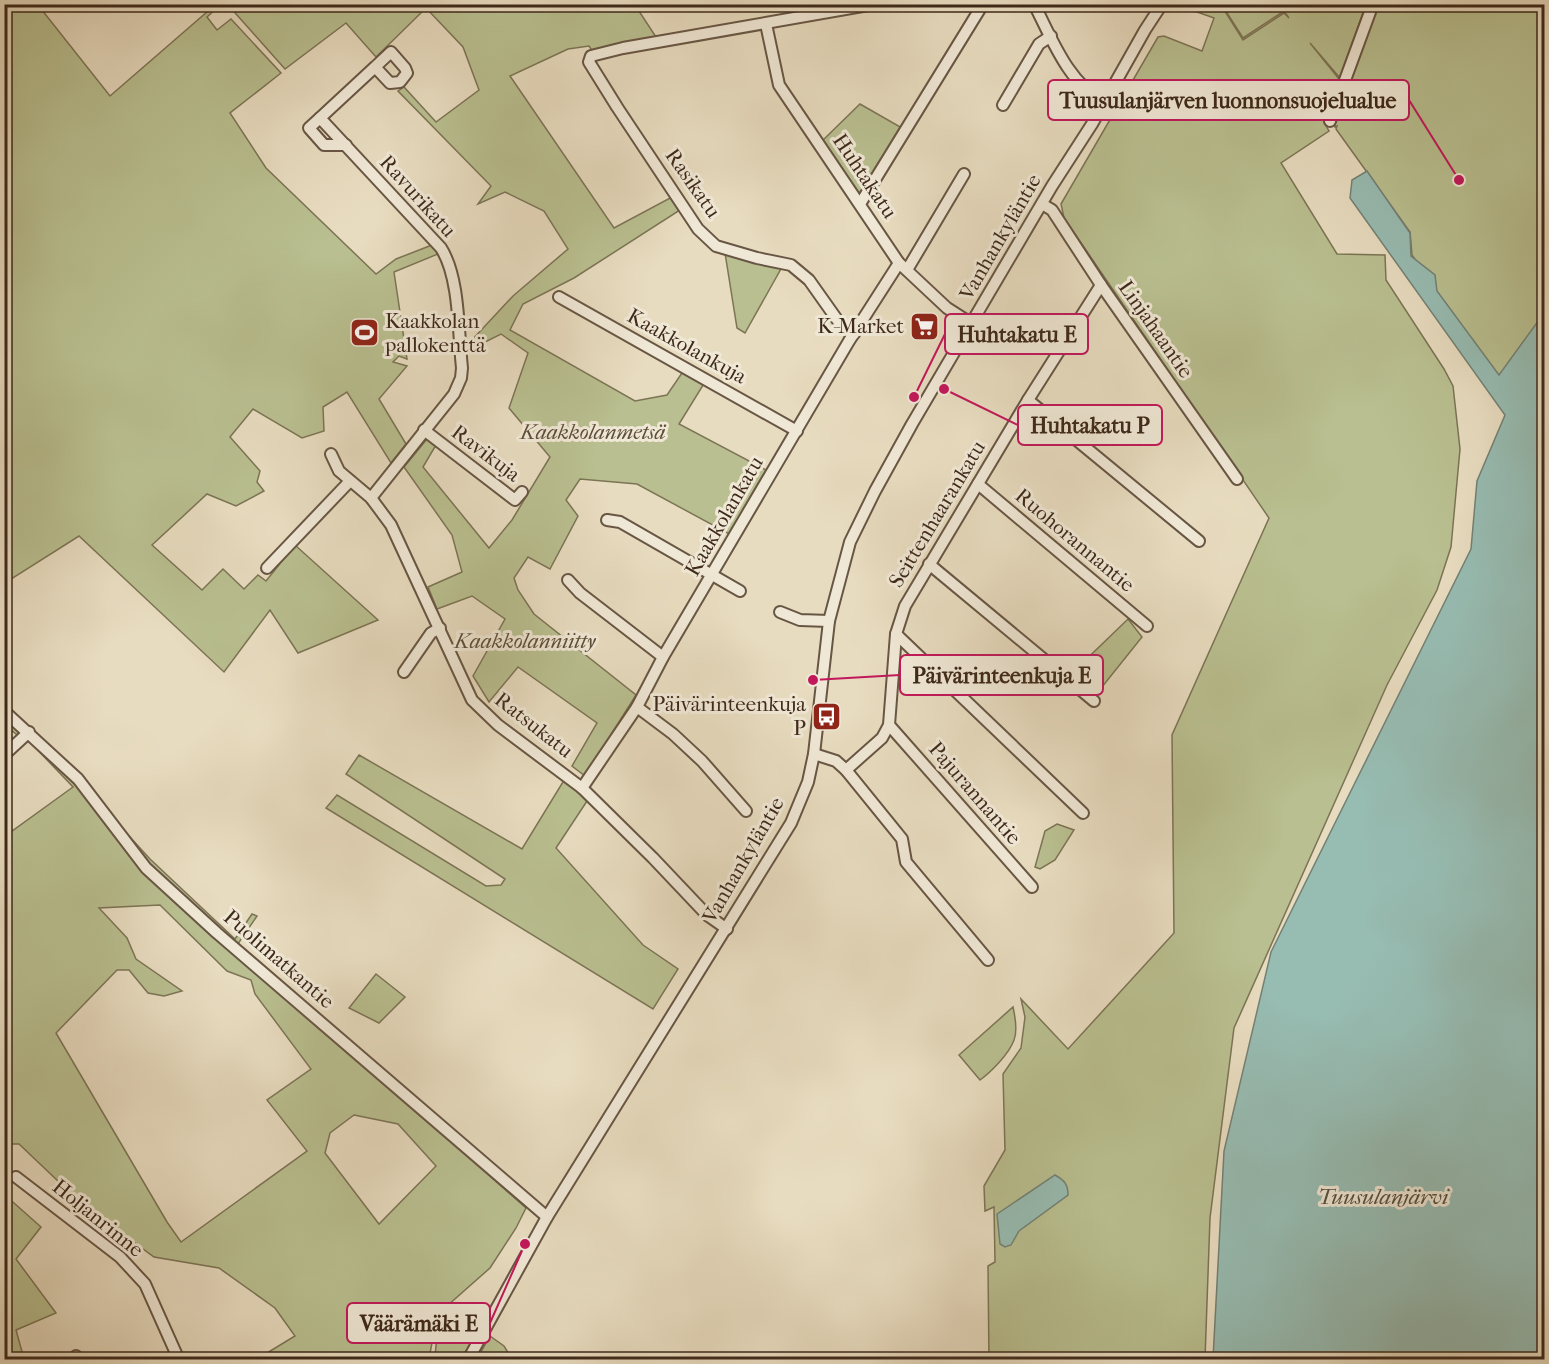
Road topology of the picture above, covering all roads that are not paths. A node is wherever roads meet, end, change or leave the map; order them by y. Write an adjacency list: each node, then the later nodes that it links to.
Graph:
1 (874, 4): 6 (street)
2 (982, 4): 15 (street)
3 (1034, 4): 7 (street)
4 (1162, 4): 9 (street, Vanhankyläntie)
5 (1370, 4): 12 (street)
6 (766, 24): 15 (street, Huhtakatu); 21 (street, Rasikatu)
7 (1051, 36): 9 (street); 10 (street)
8 (375, 67): 11 (street)
9 (1104, 102): 16 (street, Vanhankyläntie)
10 (1003, 105)
11 (320, 118): 13 (street, Ravurikatu); 13 (street)
12 (1330, 121)
13 (346, 145): 23 (street, Ravurikatu)
14 (964, 174): 17 (street, Kaakkolankatu)
15 (860, 204): 17 (street, Huhtakatu)
16 (1042, 204): 18 (street, Linjahaantie); 20 (street, Vanhankyläntie)
17 (903, 267): 20 (street, Huhtakatu); 21 (street, Kaakkolankatu)
18 (1101, 285): 22 (street, Seittenhaarankatu); 26 (street, Linjahaantie)
19 (559, 297): 24 (street, Kaakkolankuja)
20 (972, 324): 39 (street, Vanhankyläntie)
21 (854, 334): 24 (street, Kaakkolankatu)
22 (1028, 400): 28 (street, Seittenhaarankatu); 32 (street)
23 (424, 430): 29 (street, Ravikuja); 30 (street, Ravurikatu)
24 (797, 431): 35 (street, Kaakkolankatu)
25 (331, 454): 27 (street, Ratsukatu)
26 (1237, 479)
27 (350, 481): 30 (street, Ratsukatu); 34 (street)
28 (978, 484): 33 (street, Seittenhaarankatu); 40 (street, Ruohorannantie)
29 (522, 492)
30 (371, 498): 41 (street, Ratsukatu)
31 (607, 520): 35 (street)
32 (1199, 540)
33 (928, 564): 42 (street, Seittenhaarankatu); 45 (street)
34 (267, 568)
35 (711, 576): 37 (street); 43 (street, Kaakkolankatu)
36 (568, 580): 43 (street)
37 (740, 591)
38 (780, 612): 39 (street)
39 (829, 621): 50 (street, Vanhankyläntie)
40 (1147, 626)
41 (440, 628): 44 (street); 53 (street, Ratsukatu)
42 (896, 634): 48 (street, Seittenhaarankatu); 55 (street)
43 (663, 657): 46 (street, Kaakkolankatu)
44 (404, 672)
45 (1094, 701)
46 (637, 707): 53 (street, Kaakkolankatu); 54 (street)
47 (4, 711): 49 (street, Puolimatkantie)
48 (889, 725): 52 (street); 56 (street, Pajurannantie)
49 (29, 732): 51 (street); 60 (street, Puolimatkantie)
50 (814, 754): 52 (street); 57 (street, Vanhankyläntie)
51 (4, 755)
52 (846, 770): 58 (street)
53 (582, 788): 57 (street, Ratsukatu)
54 (746, 811)
55 (1083, 813)
56 (1032, 887)
57 (727, 929): 60 (street, Vanhankyläntie)
58 (988, 960)
59 (16, 1177): 61 (street, Holjanrinne)
60 (548, 1217): 62 (street, Vanhankyläntie)
61 (179, 1359)
62 (468, 1359)

